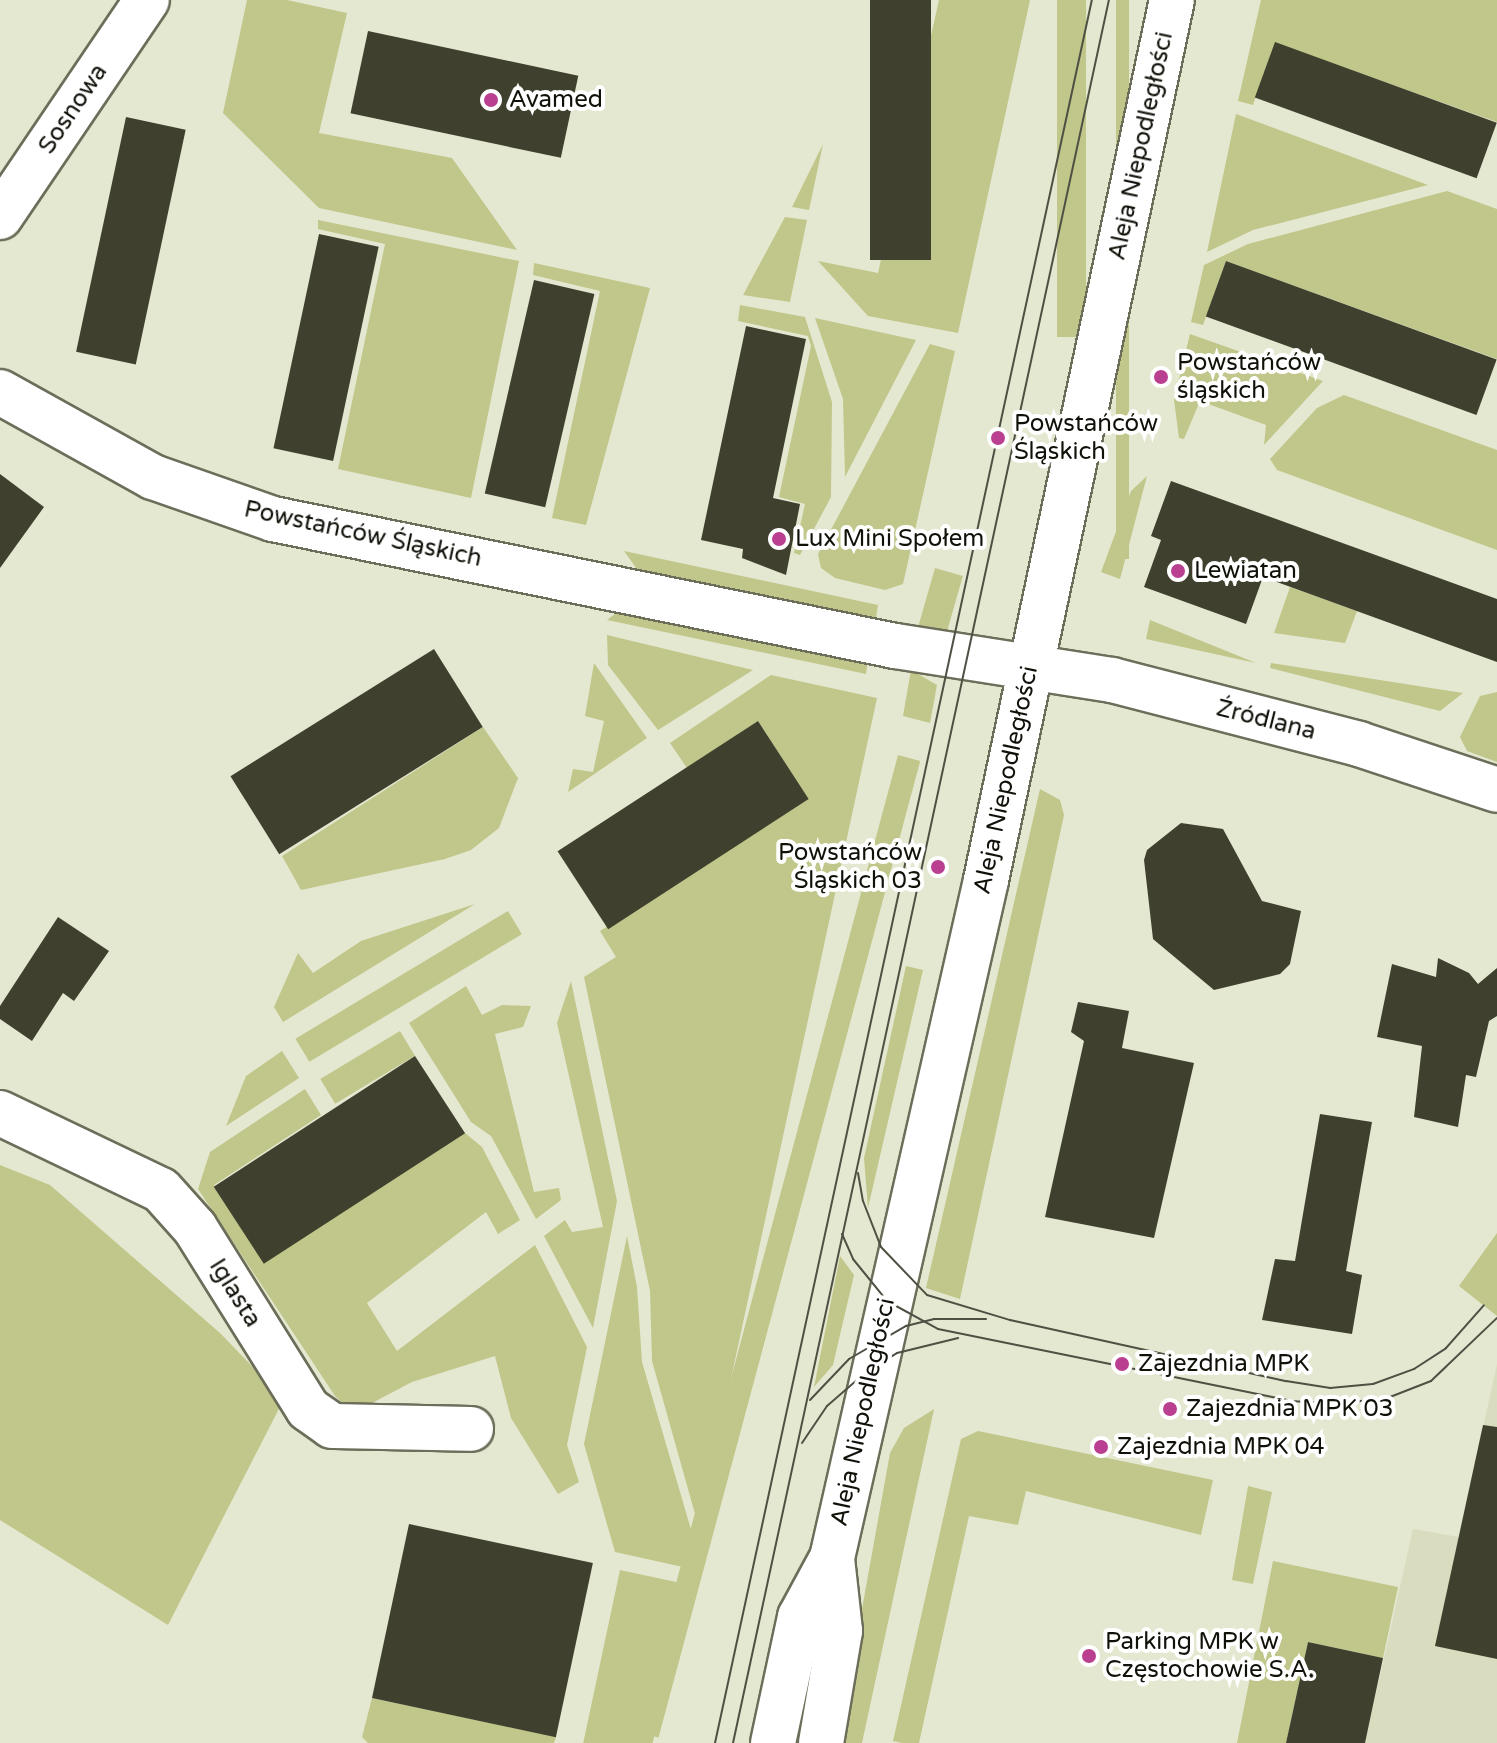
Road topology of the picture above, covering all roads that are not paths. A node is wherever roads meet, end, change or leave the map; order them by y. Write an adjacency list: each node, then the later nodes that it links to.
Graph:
1 (147, 0): 3 (street, Sosnowa)
2 (1172, 0): 5 (street, Aleja Niepodległości)
3 (0, 217)
4 (0, 392): 5 (street, Powstańców Śląskich)
5 (1030, 667): 6 (street, Źródlana); 9 (street, Aleja Niepodległości)
6 (1497, 790)
7 (0, 1113): 8 (street, Iglasta)
8 (471, 1429)
9 (832, 1558): 10 (street, Aleja Niepodległości); 11 (street, Aleja Niepodległości)
10 (773, 1743)
11 (821, 1743)

